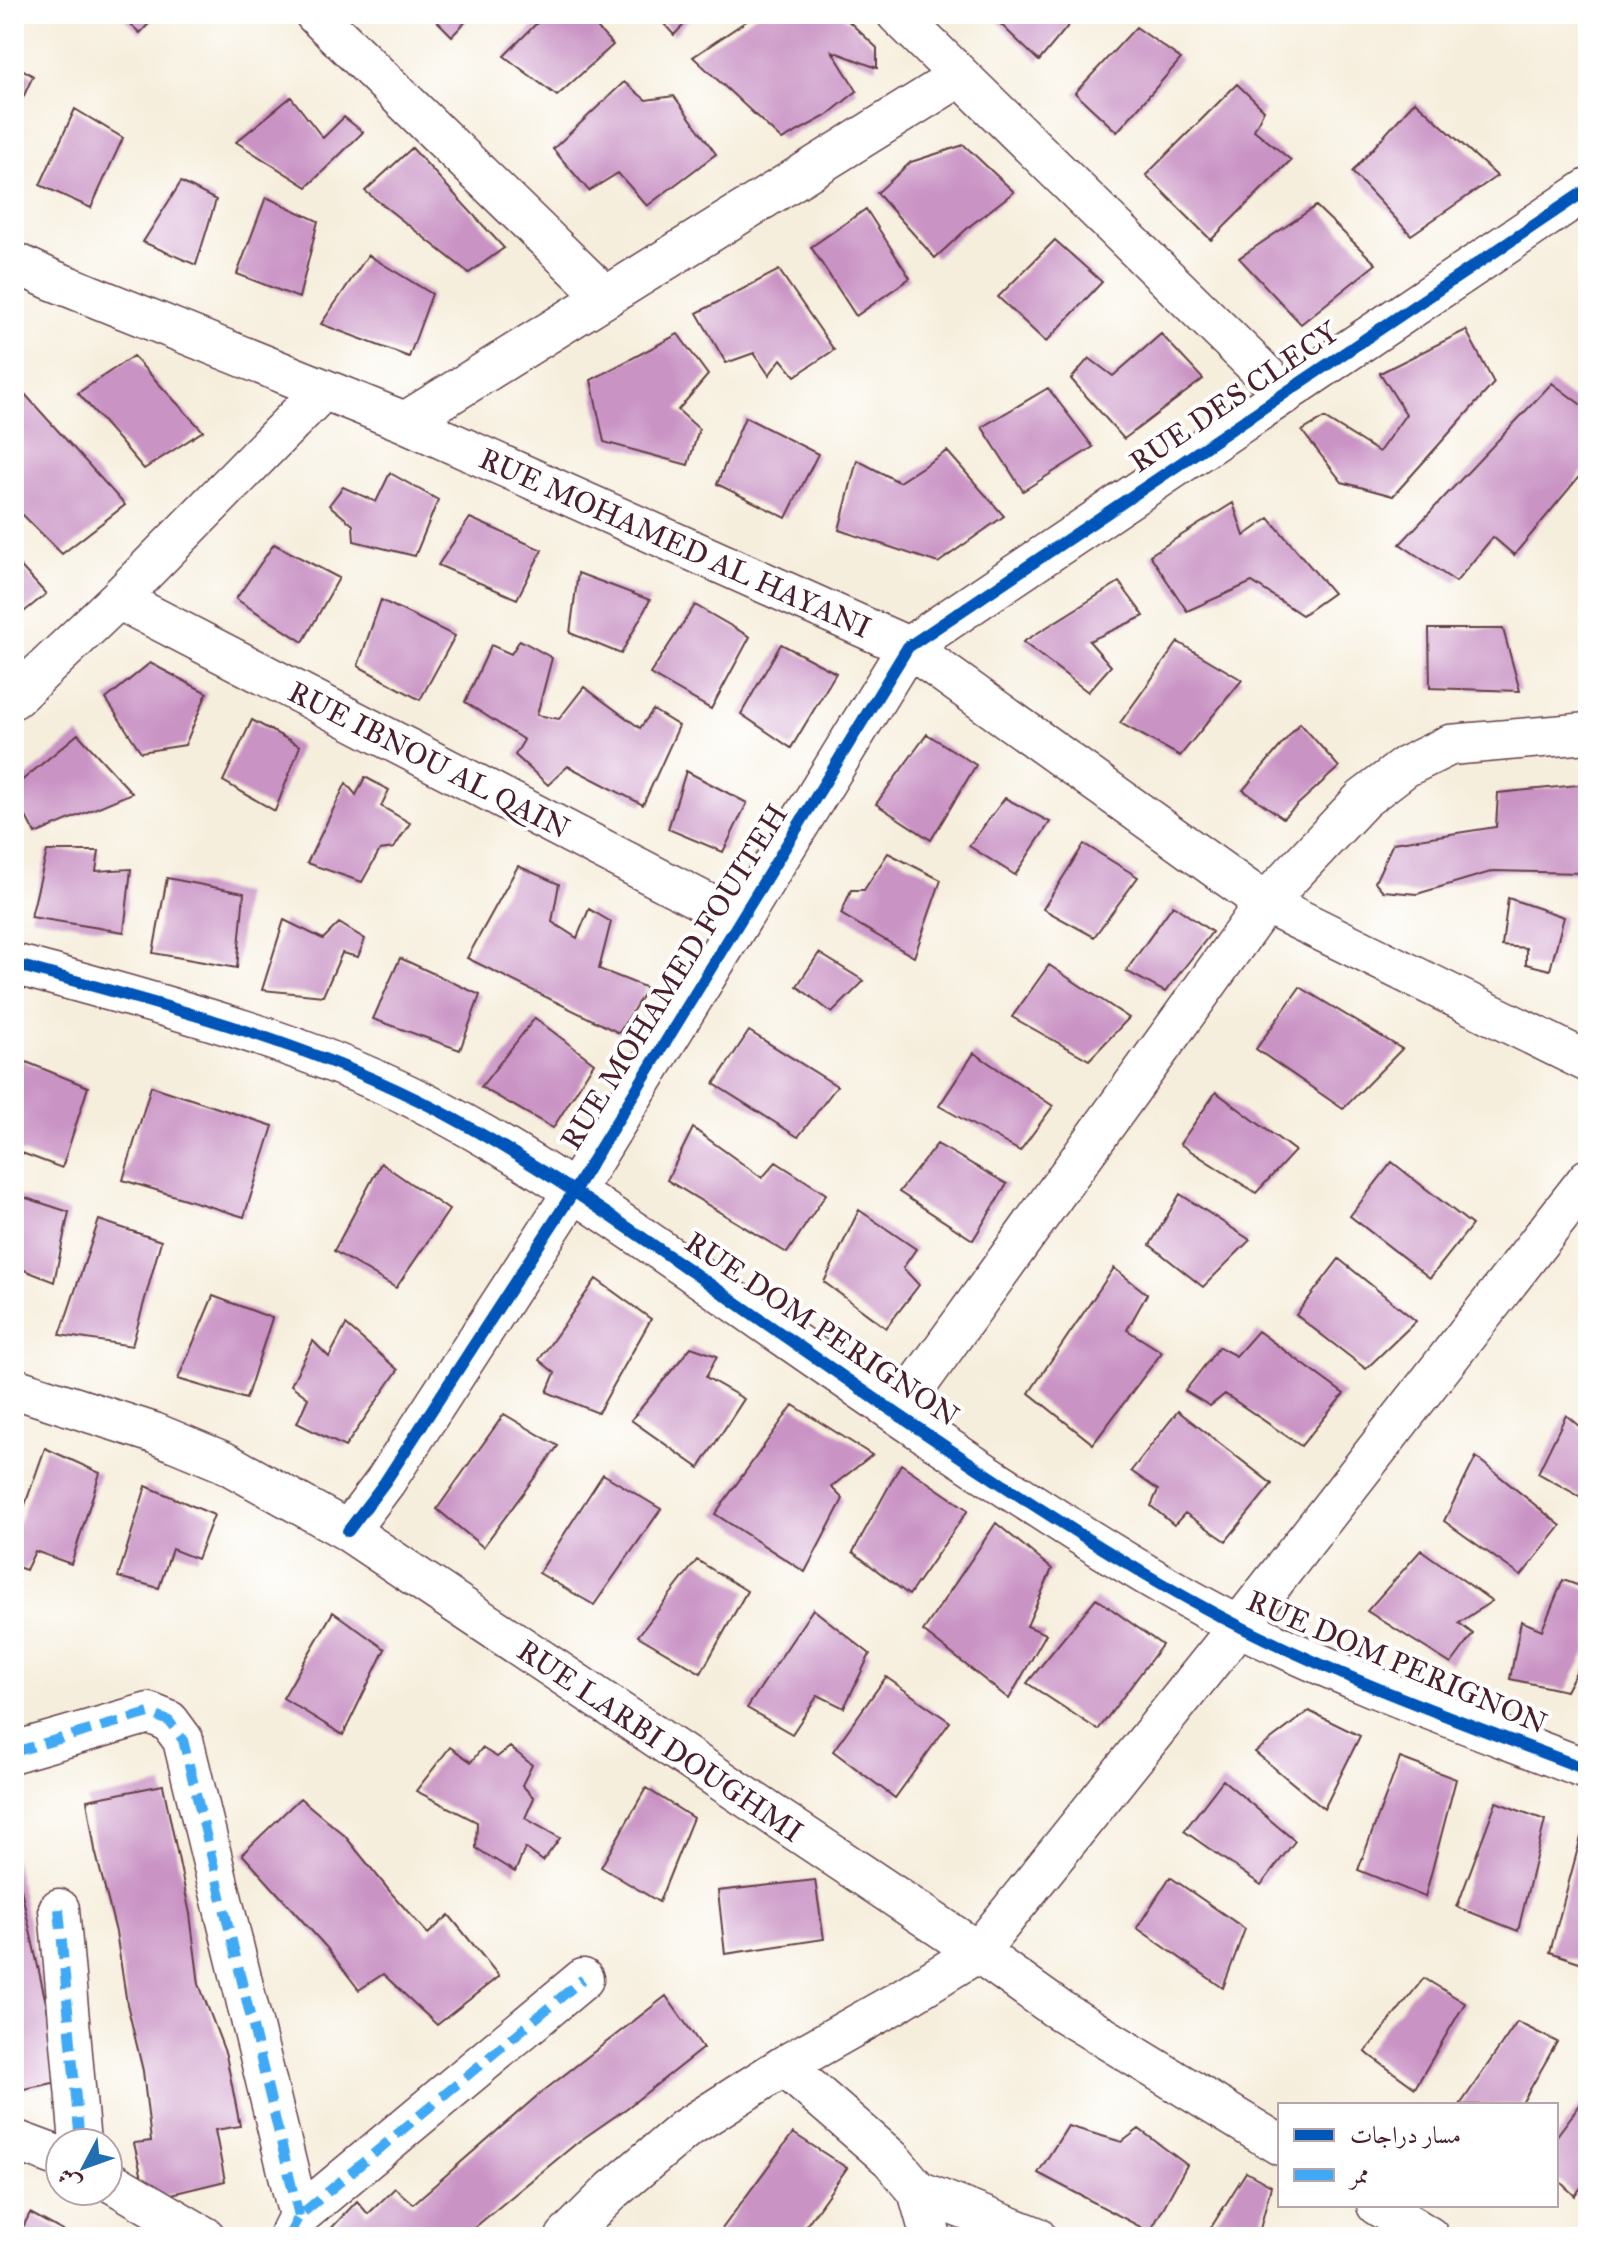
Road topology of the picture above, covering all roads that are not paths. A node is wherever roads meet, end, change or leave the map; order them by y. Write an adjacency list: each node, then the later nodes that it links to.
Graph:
1 (315, 14): 6 (street)
2 (897, 14): 3 (street)
3 (959, 77): 6 (street); 8 (street)
4 (1586, 196): 8 (street, RUE DES CLECY)
5 (14, 262): 7 (street, RUE MOHAMED AL HAYANI)
6 (606, 297): 9 (street)
7 (323, 390): 9 (street, RUE MOHAMED AL HAYANI); 10 (street)
8 (1285, 394): 11 (street, RUE DES CLECY)
9 (405, 422): 11 (street, RUE MOHAMED AL HAYANI)
10 (118, 599): 12 (street); 15 (street, RUE IBNOU AL QAIN)
11 (908, 647): 14 (street, RUE MOHAMED AL HAYANI); 15 (street, RUE MOHAMED FOUITEH)
12 (14, 698)
13 (1588, 733): 14 (street)
14 (1265, 903): 17 (street, RUE MOHAMED AL HAYANI); 21 (street)
15 (739, 920): 19 (street, RUE MOHAMED FOUITEH)
16 (14, 964): 19 (street, RUE DOM PERIGNON)
17 (1588, 1062)
18 (1588, 1179): 23 (street)
19 (574, 1191): 21 (street, RUE DOM PERIGNON); 22 (street, RUE MOHAMED FOUITEH)
20 (14, 1388): 22 (street, RUE LARBI DOUGHMI)
21 (897, 1413): 23 (street, RUE DOM PERIGNON)
22 (348, 1531): 27 (street, RUE LARBI DOUGHMI)
23 (1239, 1626): 25 (street, RUE DOM PERIGNON); 27 (street)
24 (14, 1752): 37 (street)
25 (1588, 1770)
26 (59, 1909): 30 (street)
27 (978, 1952): 29 (street); 32 (street, RUE LARBI DOUGHMI)
28 (583, 1979): 37 (street)
29 (784, 2066): 35 (street); 39 (street)
30 (79, 2127)
31 (14, 2140): 33 (street)
32 (1278, 2144)
33 (44, 2151)
34 (124, 2189): 38 (street)
35 (918, 2191): 40 (street); 41 (street)
36 (1380, 2207): 42 (street)
37 (294, 2227)
38 (205, 2237)
39 (566, 2237)
40 (931, 2237)
41 (1036, 2237)
42 (1429, 2237)

